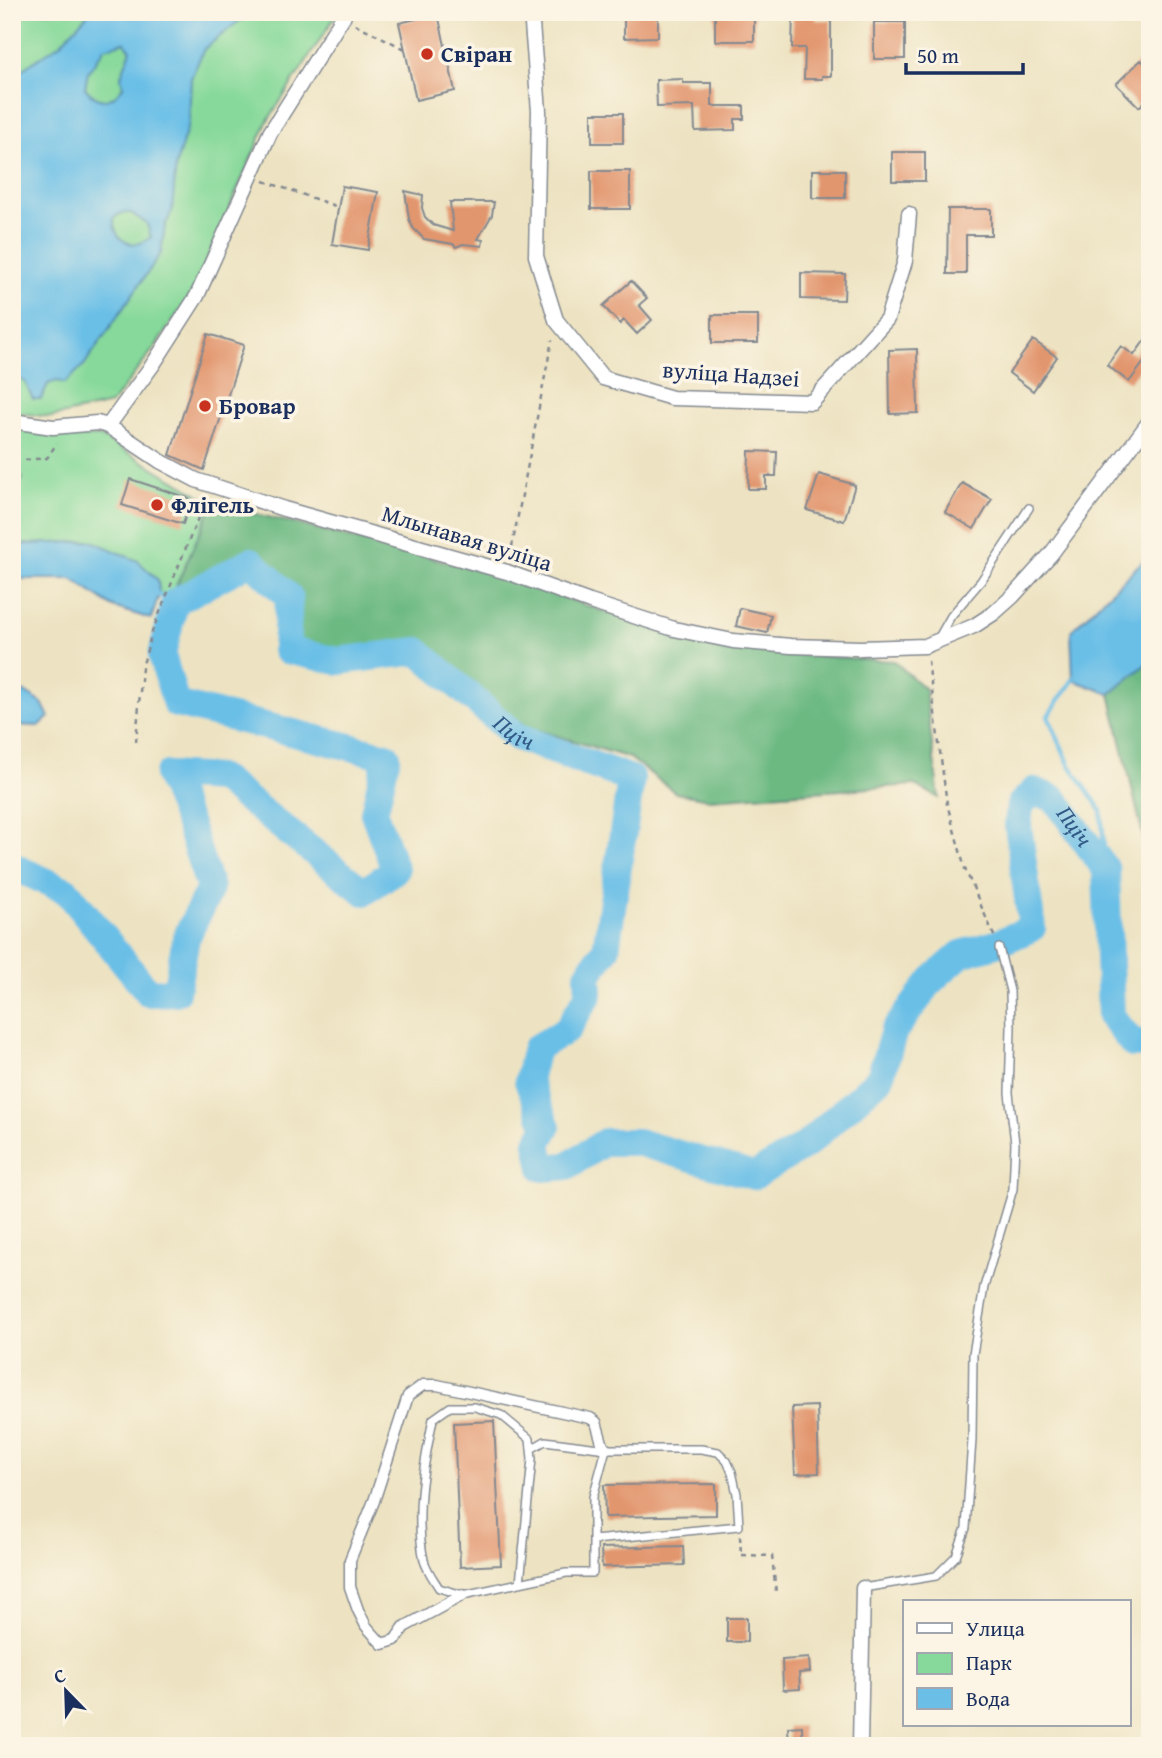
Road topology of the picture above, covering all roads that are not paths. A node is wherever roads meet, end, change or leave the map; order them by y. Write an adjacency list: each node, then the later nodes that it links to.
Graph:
1 (531, 12): 3 (street, вуліца Надзеі)
2 (344, 15): 6 (street)
3 (909, 214)
4 (12, 421): 6 (street)
5 (1150, 421): 8 (street)
6 (108, 426): 8 (street, Млынавая вуліца)
7 (1029, 508): 8 (lane)
8 (930, 644)
9 (999, 948): 14 (lane)
10 (531, 1449): 11 (lane); 13 (lane); 15 (lane)
11 (606, 1449): 12 (lane); 12 (lane); 15 (street)
12 (594, 1540): 13 (lane)
13 (520, 1583): 15 (lane)
14 (863, 1588): 16 (street)
15 (463, 1595)
16 (860, 1746)

